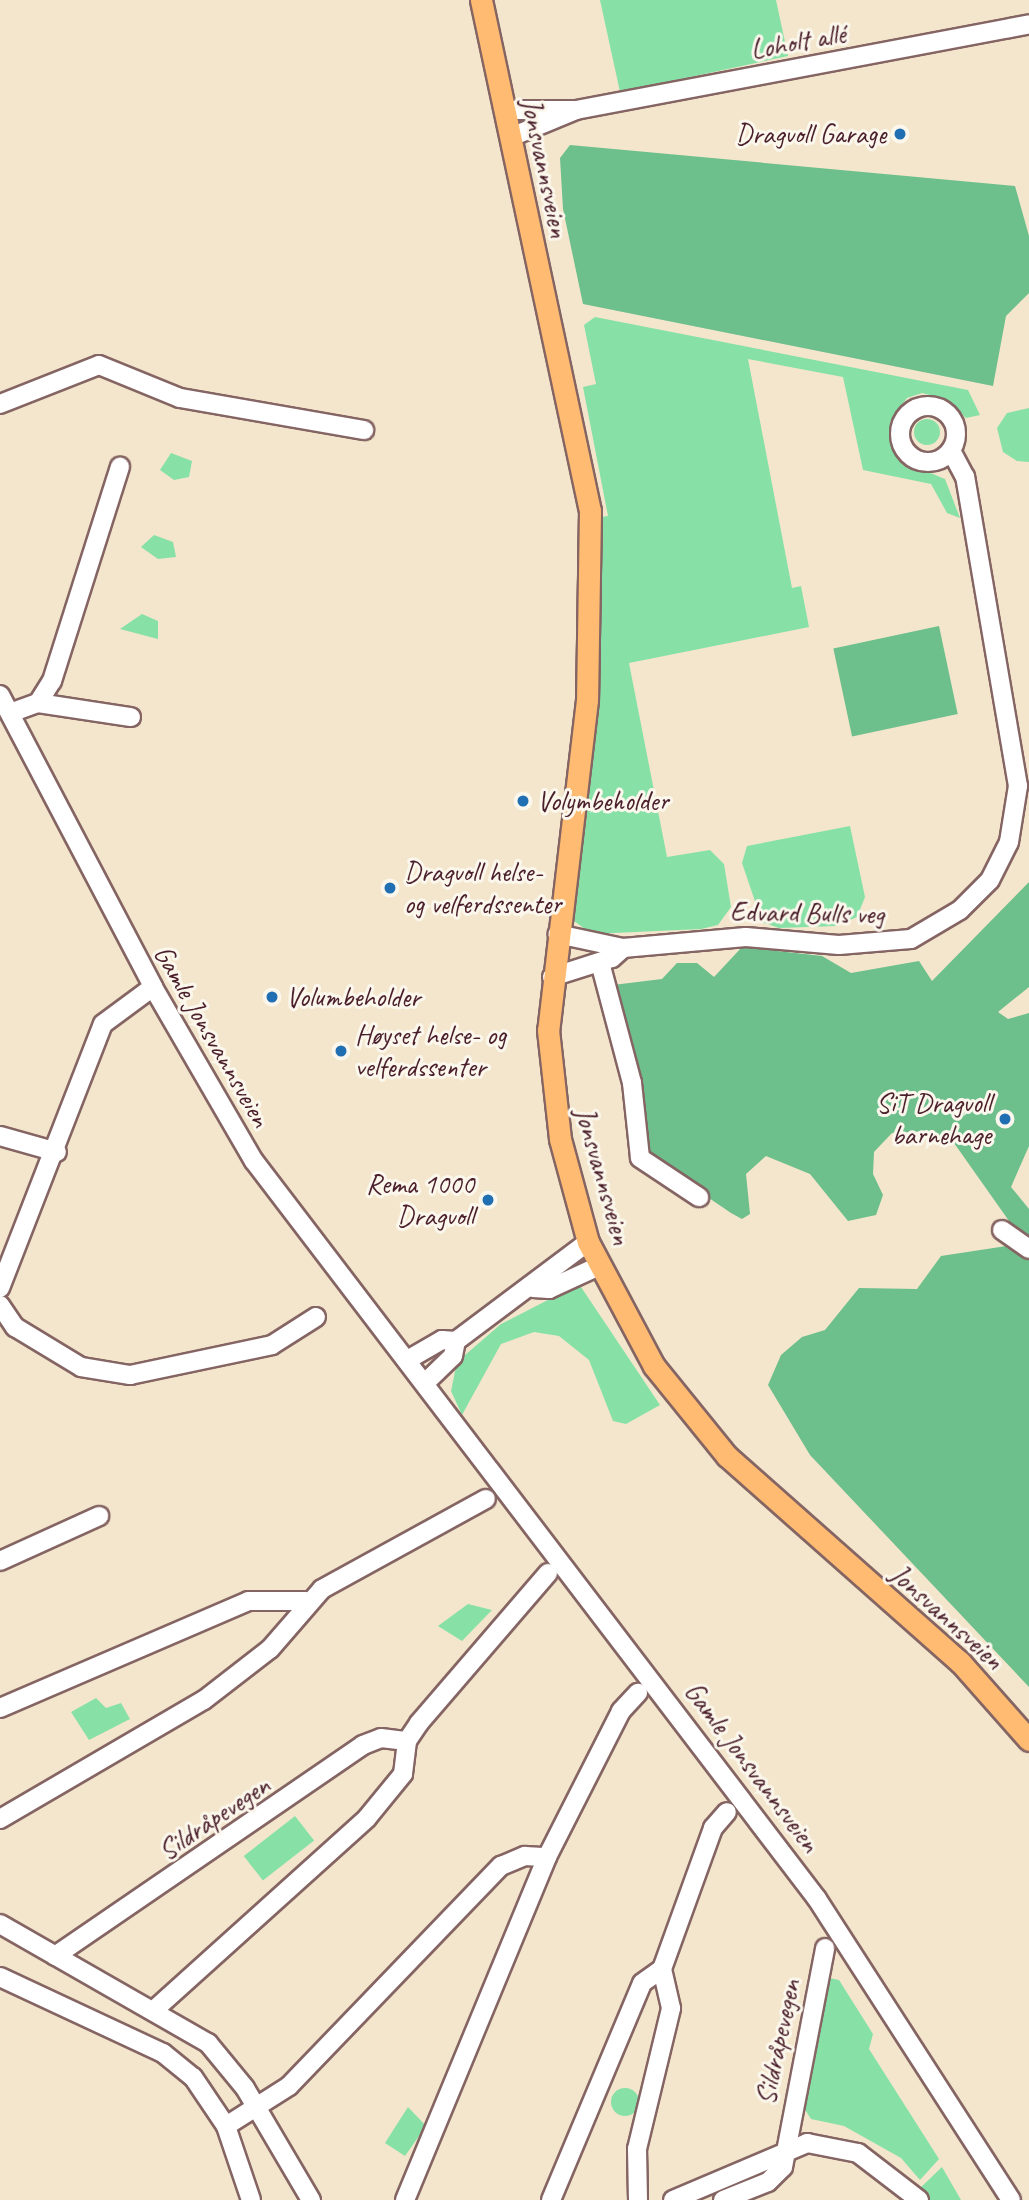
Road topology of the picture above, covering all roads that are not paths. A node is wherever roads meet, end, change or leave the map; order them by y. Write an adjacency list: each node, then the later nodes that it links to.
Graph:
1 (481, 0): 3 (main road, Jonsvannsveien)
2 (1029, 24): 4 (street, Loholt allé)
3 (505, 110): 4 (street, Loholt allé); 5 (main road, Jonsvannsveien)
4 (576, 110): 5 (street, Loholt allé)
5 (511, 137): 14 (main road, Jonsvannsveien)
6 (0, 404): 7 (street)
7 (364, 430)
8 (951, 451): 15 (street, Edvard Bulls veg)
9 (120, 467): 11 (street)
10 (0, 695): 12 (street, Gamle Jonsvannsveien)
11 (38, 703): 12 (street); 13 (street)
12 (10, 713): 18 (street, Gamle Jonsvannsveien)
13 (131, 718)
14 (556, 934): 15 (street, Edvard Bulls veg); 17 (main road, Jonsvannsveien)
15 (622, 948): 17 (street, Edvard Bulls veg)
16 (602, 970): 21 (street)
17 (552, 977): 23 (main road, Jonsvannsveien)
18 (153, 987): 20 (street); 31 (street, Gamle Jonsvannsveien)
19 (0, 1136): 20 (street)
20 (57, 1152): 26 (street)
21 (699, 1197)
22 (1002, 1230): 24 (street)
23 (588, 1242): 25 (main road, Jonsvannsveien); 27 (street)
24 (1029, 1249)
25 (600, 1266): 27 (street); 40 (main road, Jonsvannsveien)
26 (0, 1288)
27 (533, 1288): 30 (street)
28 (0, 1305): 29 (street)
29 (316, 1317)
30 (456, 1341): 31 (street); 32 (street)
31 (409, 1359): 32 (street, Gamle Jonsvannsveien)
32 (426, 1382): 62 (street, Gamle Jonsvannsveien)
33 (486, 1499): 37 (street)
34 (99, 1516): 35 (street)
35 (0, 1561)
36 (548, 1573): 41 (street)
37 (306, 1601): 39 (street); 43 (street)
38 (638, 1693): 44 (street)
39 (0, 1708)
40 (1029, 1740)
41 (407, 1741): 47 (street, Sildråpevegen); 50 (street)
42 (727, 1811): 48 (street)
43 (0, 1819)
44 (547, 1857): 51 (street); 56 (street)
45 (0, 1924): 47 (street)
46 (825, 1948): 53 (street, Sildråpevegen)
47 (55, 1956): 50 (street)
48 (662, 1969): 57 (street); 58 (street)
49 (0, 1978): 52 (street)
50 (153, 2011): 51 (street)
51 (257, 2108): 52 (street); 55 (street)
52 (226, 2126): 54 (street)
53 (783, 2148): 59 (street, Sildråpevegen); 60 (street, Sildråpevegen); 61 (street, Sildråpevegen)
54 (251, 2200)
55 (311, 2200)
56 (405, 2200)
57 (551, 2200)
58 (638, 2200)
59 (673, 2200)
60 (723, 2200)
61 (919, 2200)
62 (1011, 2200)

